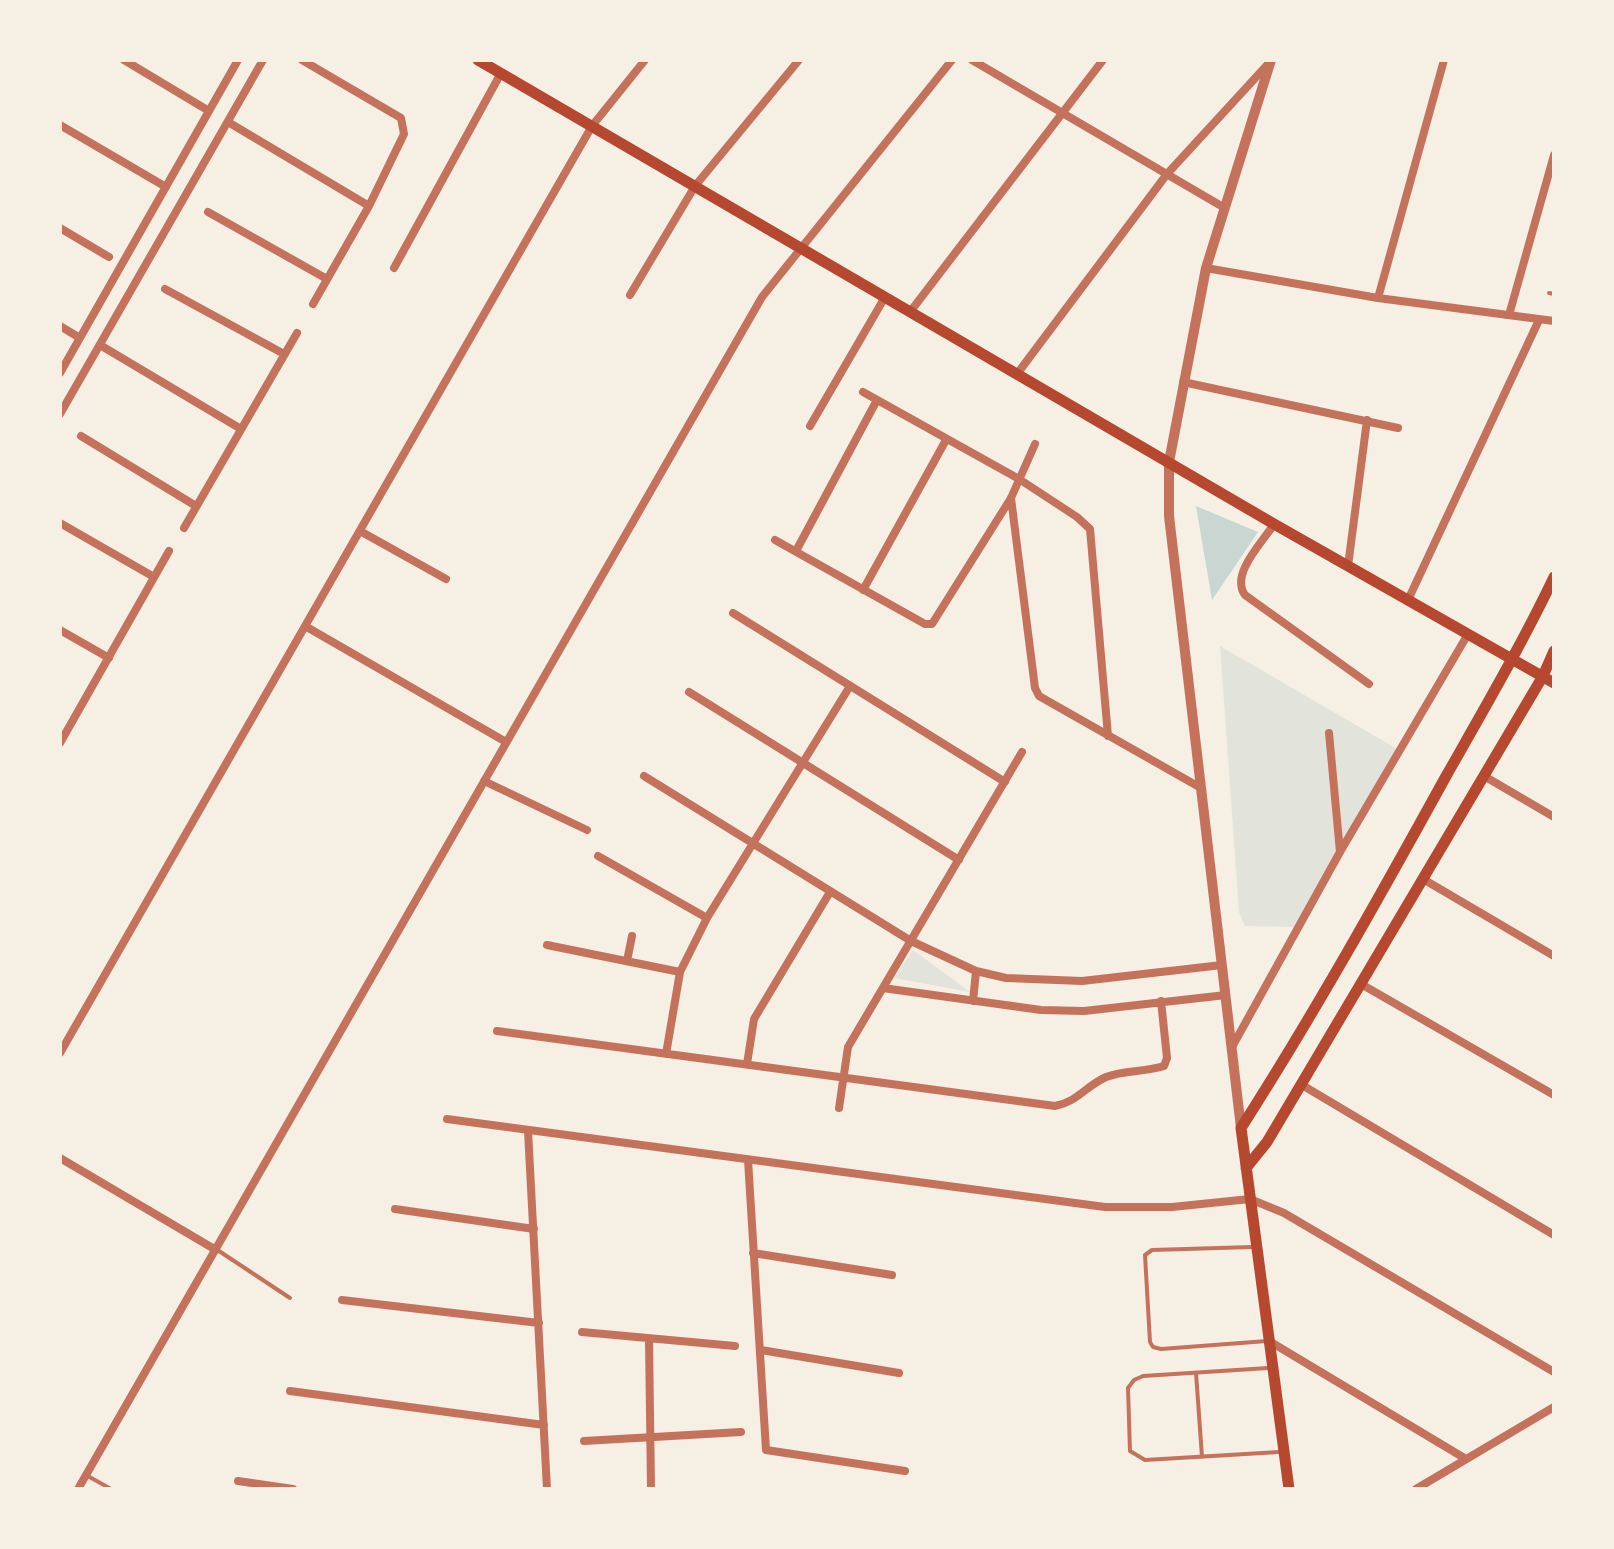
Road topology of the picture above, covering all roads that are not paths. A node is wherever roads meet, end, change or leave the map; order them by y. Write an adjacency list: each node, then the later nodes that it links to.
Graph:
1 (124, 60): 14 (street)
2 (238, 60): 14 (street)
3 (263, 60): 16 (street)
4 (302, 60): 23 (street)
5 (478, 60): 13 (main road)
6 (645, 60): 18 (street)
7 (799, 60): 21 (street)
8 (952, 60): 27 (street)
9 (972, 60): 15 (street)
10 (1103, 60): 15 (street)
11 (1444, 60): 35 (street)
12 (1270, 61): 20 (street); 24 (street)
13 (497, 67): 18 (main road); 29 (street)
14 (209, 111): 22 (street)
15 (1062, 111): 20 (street); 37 (street)
16 (228, 122): 23 (street); 44 (street)
17 (60, 125): 22 (street)
18 (592, 126): 21 (main road); 67 (street)
19 (1554, 154): 38 (street)
20 (1167, 174): 24 (street); 47 (street)
21 (695, 186): 27 (main road); 33 (street)
22 (166, 187): 43 (street)
23 (369, 206): 31 (street)
24 (1223, 207): 30 (street)
25 (208, 212): 31 (street)
26 (60, 228): 28 (street)
27 (799, 247): 34 (main road); 91 (street)
28 (109, 257)
29 (394, 268)
30 (1206, 268): 35 (street); 48 (street)
31 (327, 279): 36 (street)
32 (165, 289): 45 (street)
33 (630, 295)
34 (885, 297): 37 (main road); 54 (street)
35 (1378, 298): 38 (street)
36 (313, 304)
37 (910, 312): 47 (main road)
38 (1509, 315): 39 (street)
39 (1539, 320): 40 (street); 76 (street)
40 (1554, 321)
41 (60, 326): 43 (street)
42 (297, 333): 45 (street)
43 (80, 338): 46 (street)
44 (100, 344): 49 (street); 55 (street)
45 (284, 354): 55 (street)
46 (60, 373): 49 (street)
47 (1018, 374): 60 (main road)
48 (1183, 382): 53 (street); 60 (street)
49 (77, 384): 52 (street)
50 (863, 392): 51 (street)
51 (877, 400): 58 (street); 70 (street)
52 (60, 414)
53 (1367, 420): 56 (street); 71 (street)
54 (810, 426)
55 (241, 428): 63 (street)
56 (1398, 428)
57 (81, 436): 63 (street)
58 (946, 440): 61 (street); 75 (street)
59 (1035, 444): 61 (street)
60 (1169, 462): 65 (main road); 98 (street)
61 (1019, 479): 62 (street); 89 (street)
62 (1011, 498): 75 (street); 89 (street)
63 (196, 506): 66 (street)
64 (60, 523): 72 (street)
65 (1274, 524): 71 (main road); 85 (street)
66 (184, 528)
67 (360, 531): 74 (street); 78 (street)
68 (775, 540): 70 (street)
69 (169, 551): 72 (street)
70 (796, 551): 75 (street)
71 (1348, 566): 76 (main road)
72 (154, 577): 82 (street)
73 (1554, 577): 83 (main road)
74 (446, 580)
75 (863, 590)
76 (1408, 600): 80 (main road)
77 (733, 613): 86 (street)
78 (305, 626): 91 (street); 123 (street)
79 (60, 630): 82 (street)
80 (1468, 634): 83 (main road); 102 (street)
81 (1554, 652): 84 (main road)
82 (109, 658): 90 (street)
83 (1514, 660): 84 (main road); 131 (main road)
84 (1548, 679): 95 (main road)
85 (1369, 684)
86 (850, 686): 93 (street); 97 (street)
87 (690, 692): 93 (street)
88 (1329, 733): 102 (street)
89 (1108, 736): 98 (street)
90 (61, 739)
91 (506, 742): 96 (street)
92 (1022, 752): 97 (street)
93 (801, 762): 101 (street); 104 (street)
94 (644, 776): 101 (street)
95 (1484, 776): 99 (street); 105 (main road)
96 (484, 780): 100 (street); 141 (street)
97 (1005, 782): 104 (street)
98 (1201, 788): 113 (street)
99 (1554, 817)
100 (587, 830)
101 (752, 843): 106 (street); 107 (street)
102 (1340, 852): 122 (street)
103 (598, 856): 107 (street)
104 (958, 860): 109 (street)
105 (1423, 879): 111 (street); 116 (main road)
106 (830, 892): 109 (street); 125 (street)
107 (707, 918): 115 (street)
108 (632, 936): 112 (street)
109 (910, 942): 114 (street); 117 (street)
110 (547, 944): 112 (street)
111 (1554, 956)
112 (627, 961): 115 (street)
113 (1222, 965): 114 (street); 118 (street)
114 (976, 971): 119 (street)
115 (680, 972): 124 (street)
116 (1361, 984): 127 (main road); 128 (street)
117 (883, 988): 119 (street); 126 (street)
118 (1226, 995): 120 (street); 122 (street)
119 (973, 1002): 120 (street)
120 (1161, 1002): 126 (street)
121 (497, 1031): 124 (street)
122 (1232, 1049): 131 (street)
123 (60, 1053)
124 (666, 1054): 125 (street)
125 (747, 1064): 126 (street)
126 (842, 1075): 129 (street)
127 (1302, 1085): 135 (main road); 139 (street)
128 (1554, 1095)
129 (839, 1108)
130 (447, 1119): 132 (street)
131 (1241, 1128): 135 (main road)
132 (528, 1132): 134 (street); 138 (street)
133 (60, 1158): 141 (street)
134 (748, 1160): 136 (street); 142 (street)
135 (1246, 1168): 136 (main road)
136 (1250, 1199): 140 (main road); 153 (street)
137 (395, 1209): 138 (street)
138 (534, 1229): 146 (street)
139 (1554, 1235)
140 (1257, 1247): 149 (main road); 149 (lane)
141 (216, 1250): 144 (lane); 166 (street)
142 (753, 1254): 143 (street); 151 (street)
143 (892, 1275)
144 (290, 1298)
145 (342, 1300): 146 (street)
146 (539, 1323): 158 (street)
147 (582, 1332): 148 (street)
148 (650, 1339): 150 (street); 160 (street)
149 (1269, 1341): 152 (main road); 164 (street)
150 (736, 1346)
151 (761, 1350): 155 (street); 165 (street)
152 (1273, 1368): 154 (lane); 162 (main road)
153 (1554, 1372)
154 (1196, 1373): 163 (lane); 163 (lane)
155 (898, 1374)
156 (290, 1391): 158 (street)
157 (1554, 1407): 164 (street)
158 (544, 1424): 171 (street)
159 (741, 1432): 160 (street)
160 (650, 1438): 161 (street); 172 (street)
161 (584, 1440)
162 (1284, 1452): 163 (lane); 173 (main road)
163 (1202, 1457)
164 (1466, 1460): 174 (street)
165 (905, 1471)
166 (86, 1475): 168 (street); 169 (lane)
167 (238, 1481): 170 (street)
168 (78, 1489)
169 (111, 1489)
170 (293, 1489)
171 (547, 1489)
172 (651, 1489)
173 (1289, 1489)
174 (1416, 1489)

